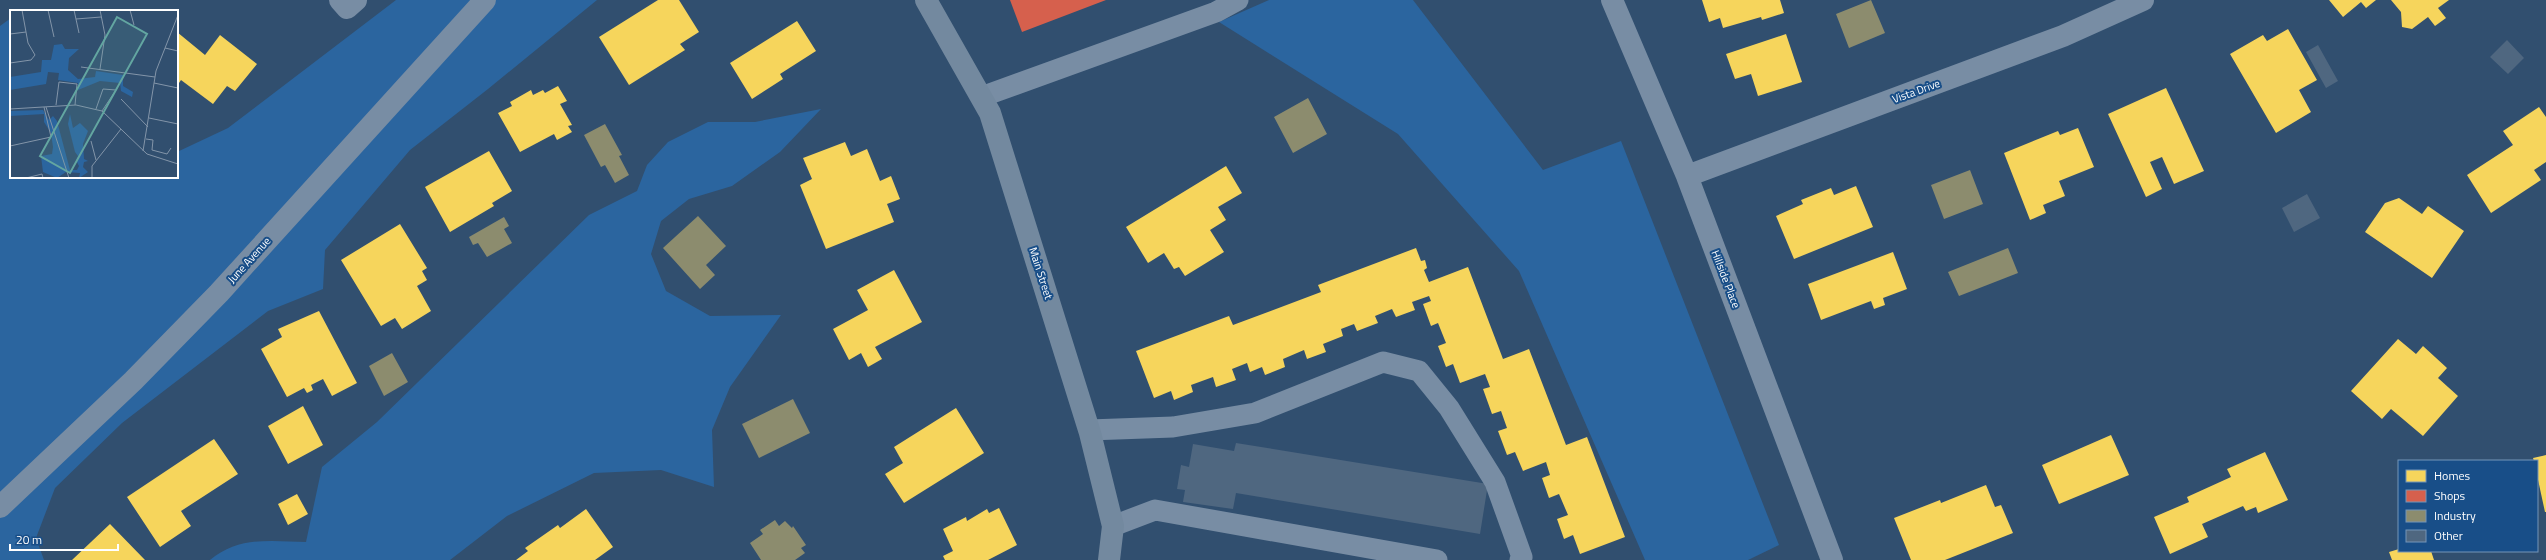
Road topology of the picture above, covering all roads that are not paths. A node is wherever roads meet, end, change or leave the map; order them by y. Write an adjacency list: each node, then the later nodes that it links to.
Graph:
1 (485, 0): 9 (street, June Avenue)
2 (926, 0): 6 (main road, Main Street)
3 (1238, 0): 6 (lane)
4 (1612, 0): 7 (street, Hillside Place)
5 (2143, 0): 7 (street, Vista Drive)
6 (981, 97): 8 (main road, Main Street)
7 (1687, 176): 14 (street, Hillside Place)
8 (1089, 430): 10 (main road, Main Street); 13 (lane)
9 (0, 507)
10 (1113, 526): 11 (main road, Main Street); 12 (lane)
11 (1109, 560)
12 (1437, 560)
13 (1520, 560)
14 (1832, 560)

